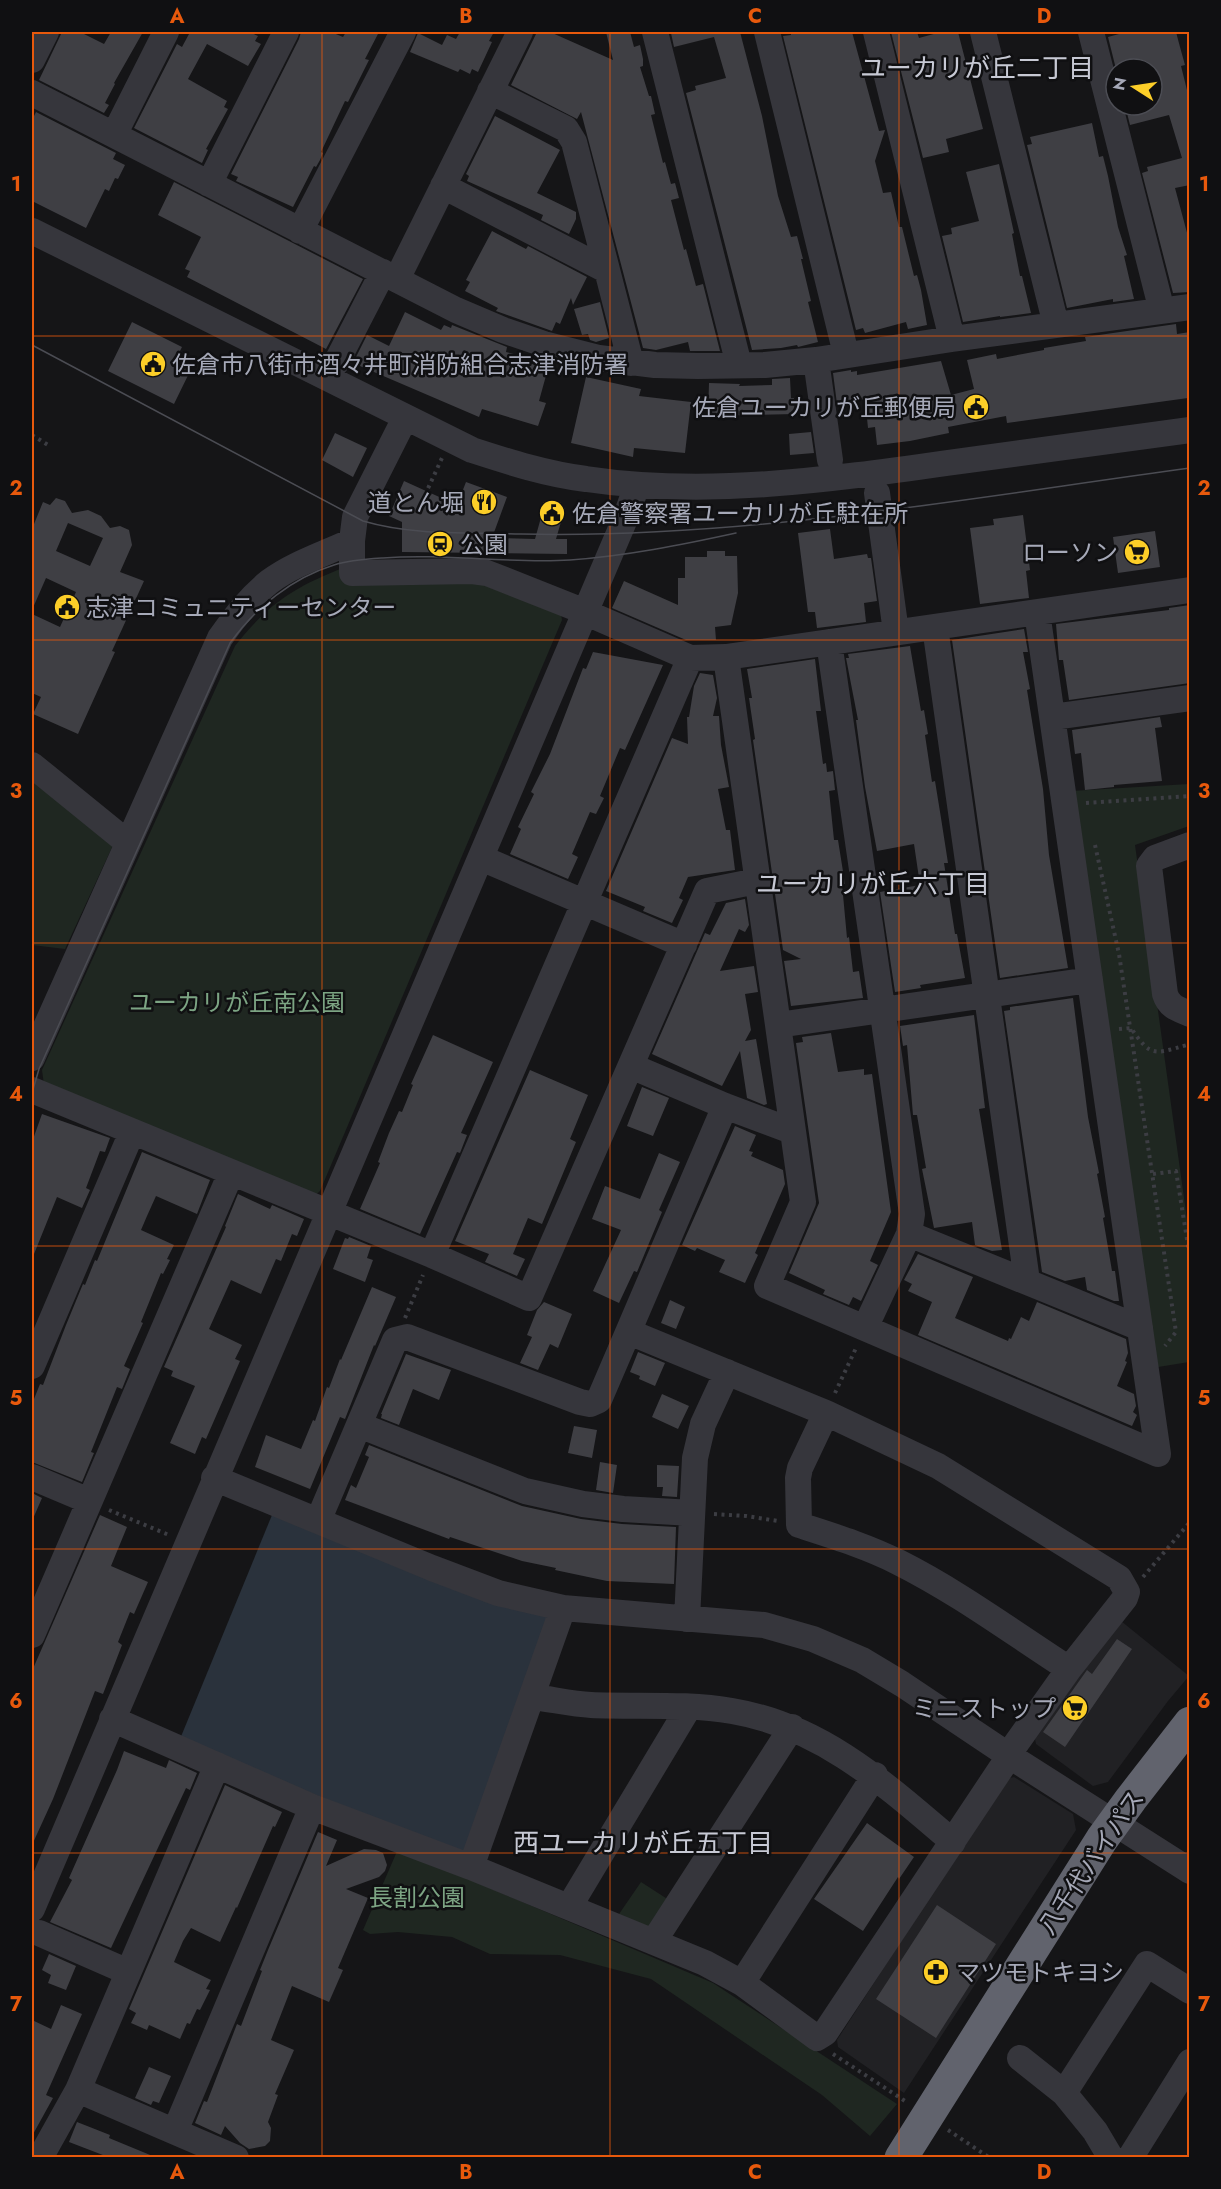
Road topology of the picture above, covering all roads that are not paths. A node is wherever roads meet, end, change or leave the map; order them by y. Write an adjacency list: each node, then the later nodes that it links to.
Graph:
1 (46, 32): 11 (street)
2 (166, 32): 14 (street)
3 (286, 32): 15 (street)
4 (403, 32): 18 (street)
5 (520, 32): 12 (street)
6 (655, 32): 29 (street)
7 (767, 32): 25 (street)
8 (876, 32): 24 (street)
9 (983, 32): 23 (street)
10 (1091, 32): 22 (street)
11 (32, 60)
12 (490, 91): 16 (street); 19 (street)
13 (32, 93): 14 (street)
14 (114, 135): 15 (street)
15 (209, 184): 18 (street)
16 (443, 186): 19 (street); 20 (street)
17 (32, 231): 30 (street)
18 (300, 231): 20 (street)
19 (606, 270): 28 (street)
20 (390, 276): 27 (street); 28 (street)
21 (1190, 307): 22 (street)
22 (1162, 311): 23 (street)
23 (1056, 325): 24 (street)
24 (952, 339): 25 (street)
25 (846, 354): 26 (street)
26 (816, 360): 29 (street); 32 (street)
27 (336, 363)
28 (631, 363): 29 (street)
29 (739, 365)
30 (405, 418): 33 (street); 35 (street)
31 (1190, 430): 33 (street)
32 (831, 459)
33 (637, 485): 37 (street)
34 (876, 493): 40 (street)
35 (352, 541): 37 (street); 47 (street)
36 (1190, 590): 38 (street)
37 (586, 612): 43 (street); 49 (street)
38 (1038, 612): 39 (street); 45 (street)
39 (935, 627): 40 (street); 54 (street)
40 (896, 632): 41 (street)
41 (829, 642): 42 (street); 55 (street)
42 (726, 657): 43 (street); 50 (street)
43 (690, 658): 51 (street)
44 (1190, 698): 45 (street)
45 (1053, 717): 53 (street)
46 (32, 765): 47 (street)
47 (128, 843): 58 (street)
48 (1190, 845): 56 (street)
49 (480, 858): 51 (street); 65 (street)
50 (757, 881): 52 (street); 57 (street)
51 (584, 902): 52 (street); 67 (street)
52 (684, 945): 59 (street)
53 (1090, 980): 54 (street); 70 (street)
54 (986, 995): 55 (street); 68 (street)
55 (882, 1010): 57 (street); 66 (street)
56 (1190, 1014)
57 (778, 1025): 62 (street)
58 (32, 1058)
59 (631, 1066): 61 (street); 67 (street)
60 (32, 1090): 63 (street)
61 (725, 1106): 62 (street); 71 (street)
62 (792, 1131): 69 (street)
63 (132, 1132): 64 (street); 72 (street)
64 (231, 1173): 65 (street); 78 (street)
65 (329, 1214): 67 (street); 77 (street)
66 (909, 1234): 68 (street); 69 (street)
67 (432, 1255)
68 (1027, 1281): 70 (street)
69 (865, 1328): 70 (street)
70 (1140, 1328)
71 (629, 1332): 73 (street); 75 (street)
72 (32, 1366)
73 (727, 1372): 74 (street); 79 (street)
74 (825, 1413): 84 (street); 84 (street)
75 (359, 1425): 79 (street); 80 (street)
76 (32, 1477): 78 (street)
77 (214, 1478): 80 (street); 87 (street)
78 (89, 1501): 83 (street)
79 (692, 1513): 82 (street)
80 (318, 1521): 81 (street)
81 (563, 1608): 82 (street); 85 (street)
82 (687, 1619): 90 (street)
83 (32, 1635)
84 (1069, 1669): 90 (street)
85 (532, 1697): 86 (street); 96 (street)
86 (689, 1707): 89 (street); 99 (street)
87 (112, 1719): 91 (street); 98 (street)
88 (1190, 1723): 94 (highway, 八千代バイパス)
89 (792, 1727): 92 (street); 101 (street)
90 (1008, 1755): 94 (street); 95 (street)
91 (217, 1765): 93 (street); 102 (street)
92 (875, 1775): 95 (street); 103 (street)
93 (312, 1807): 96 (street); 109 (street)
94 (1115, 1821): 97 (street); 112 (highway, 八千代バイパス)
95 (953, 1842): 103 (street)
96 (471, 1867): 99 (street)
97 (1190, 1870)
98 (33, 1903)
99 (569, 1907): 101 (street)
100 (39, 1933): 102 (street)
101 (654, 1941): 103 (street)
102 (128, 1972): 107 (street)
103 (742, 1983)
104 (1190, 1991): 108 (street)
105 (1020, 2058): 108 (street)
106 (1190, 2062): 114 (street)
107 (78, 2090): 109 (street); 110 (street)
108 (1064, 2093): 113 (street)
109 (175, 2131): 111 (street)
110 (40, 2157)
111 (236, 2157)
112 (901, 2157)
113 (1111, 2157)
114 (1130, 2157)

